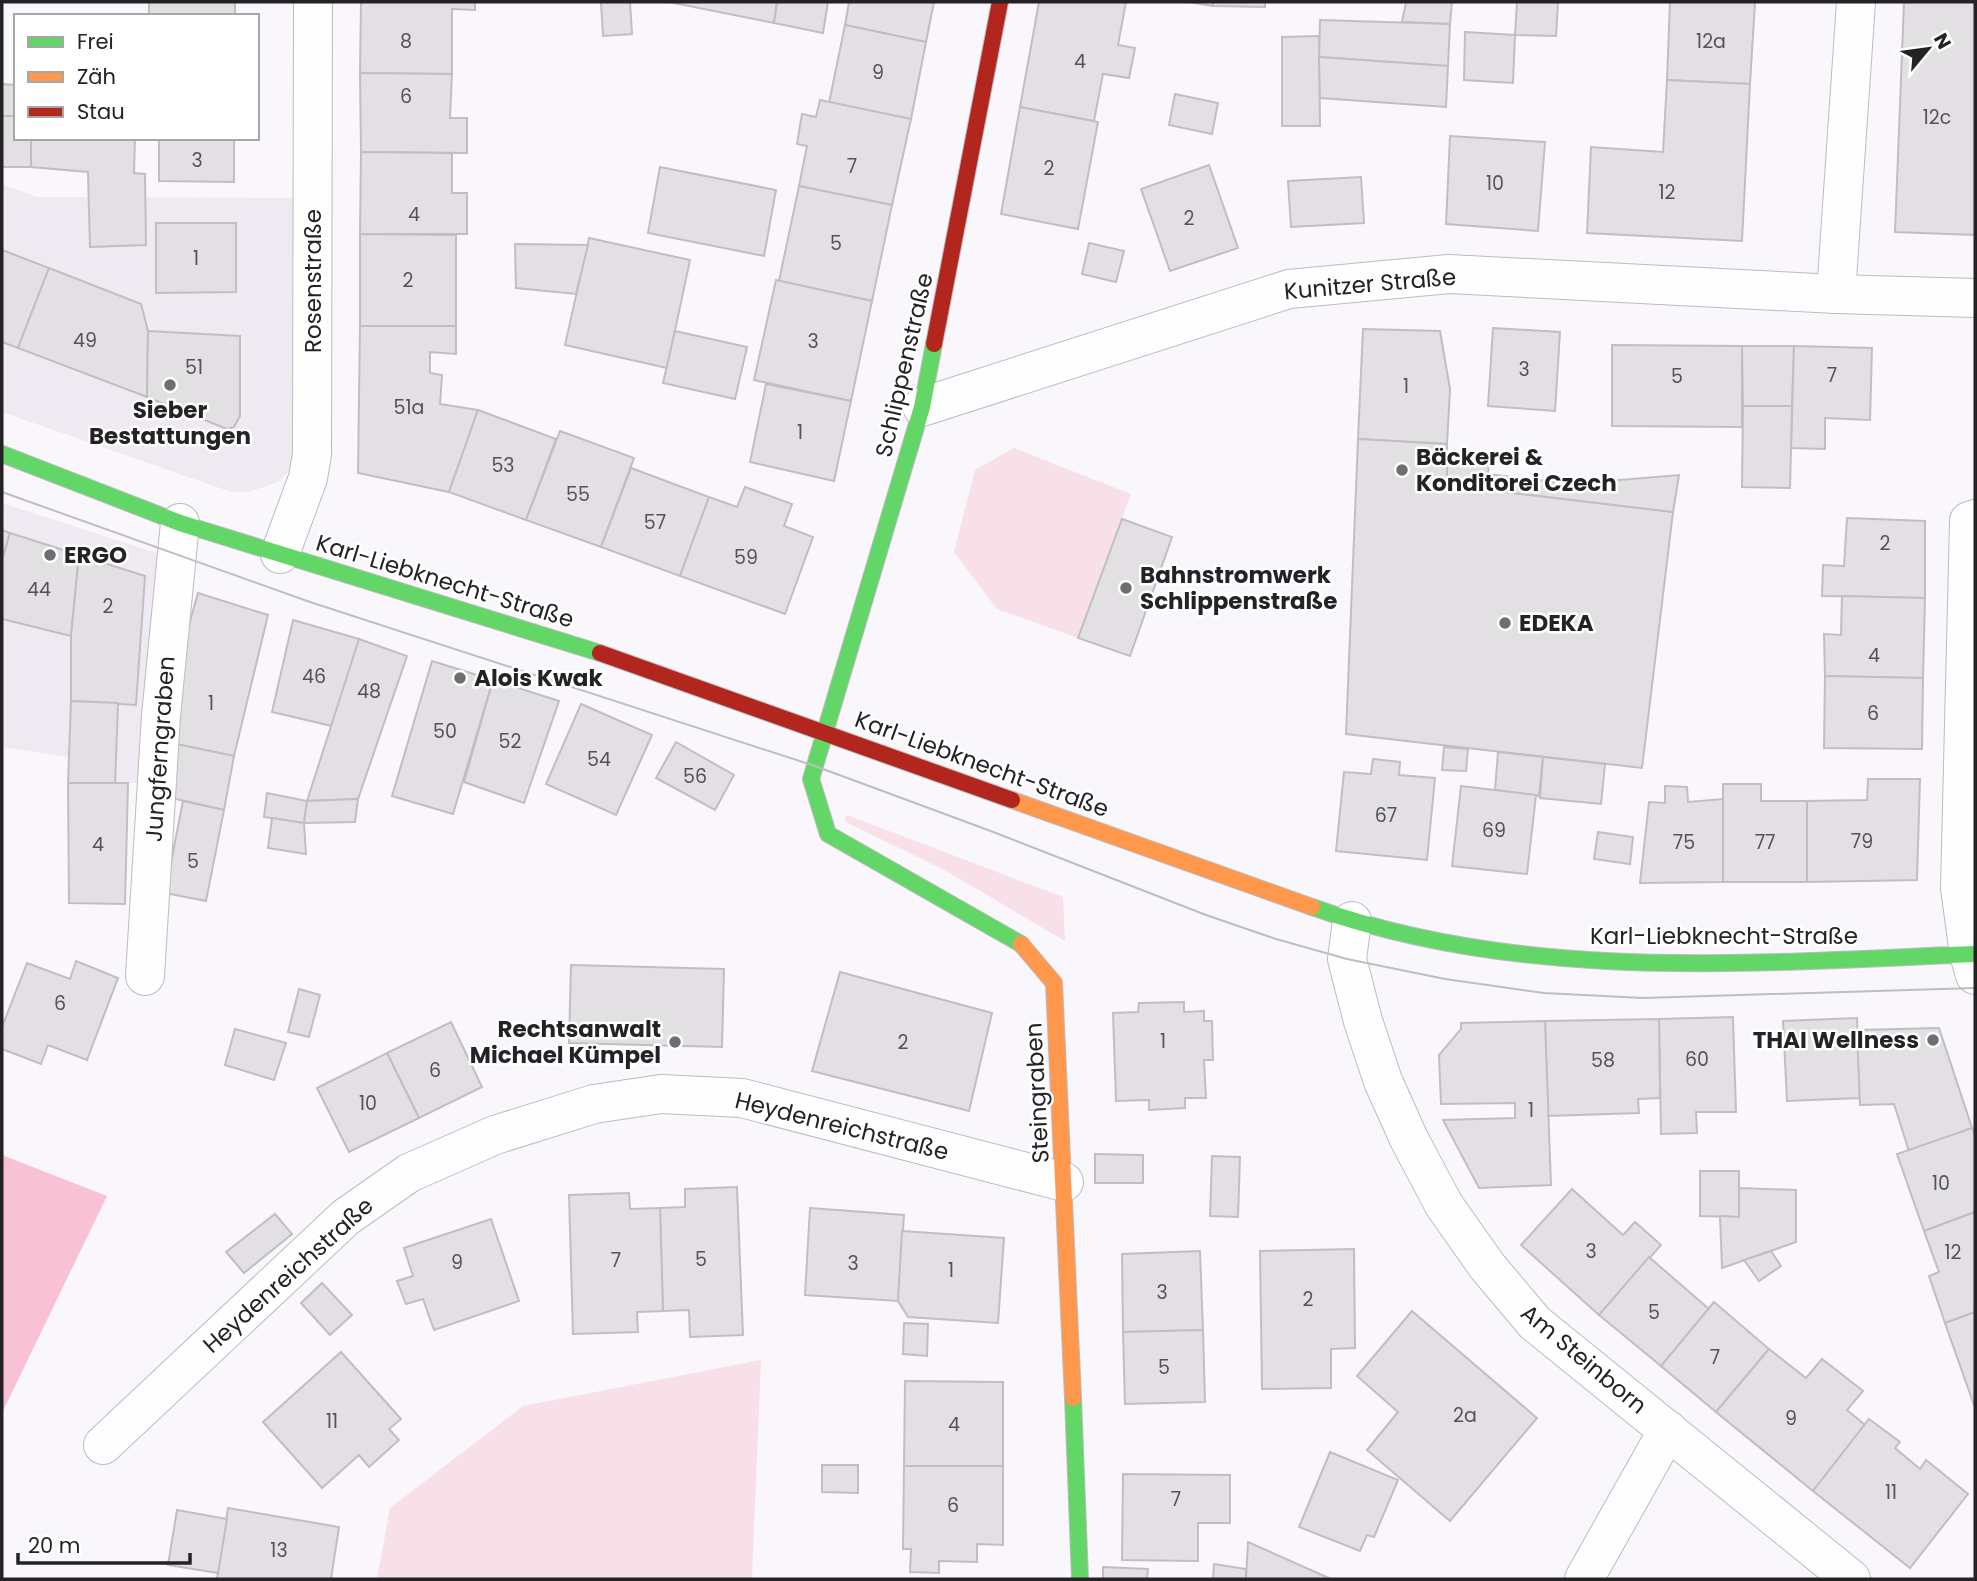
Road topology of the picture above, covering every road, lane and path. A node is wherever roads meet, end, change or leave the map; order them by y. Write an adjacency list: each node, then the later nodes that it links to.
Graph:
1 (313, 2): 10 (street, Rosenstraße)
2 (1000, 2): 6 (street, Schlippenstraße)
3 (1856, 2): 4 (street)
4 (1836, 294): 5 (street, Kunitzer Straße); 6 (street, Kunitzer Straße)
5 (1975, 298)
6 (922, 407): 11 (street, Schlippenstraße)
7 (2, 454): 9 (street, Karl-Liebknecht-Straße)
8 (1972, 520): 13 (street)
9 (180, 523): 10 (street, Karl-Liebknecht-Straße); 14 (street, Jungferngraben)
10 (280, 554): 11 (street, Karl-Liebknecht-Straße)
11 (825, 733): 12 (street, Karl-Liebknecht-Straße); 15 (street, Steingraben)
12 (1352, 921): 13 (street, Karl-Liebknecht-Straße); 16 (street, Am Steinborn)
13 (1973, 961)
14 (145, 976)
15 (1064, 1182): 17 (street, Heydenreichstraße); 18 (street, Steingraben)
16 (1668, 1430): 19 (street); 20 (street, Am Steinborn)
17 (103, 1445)
18 (1080, 1579)
19 (1584, 1579)
20 (1851, 1579)

